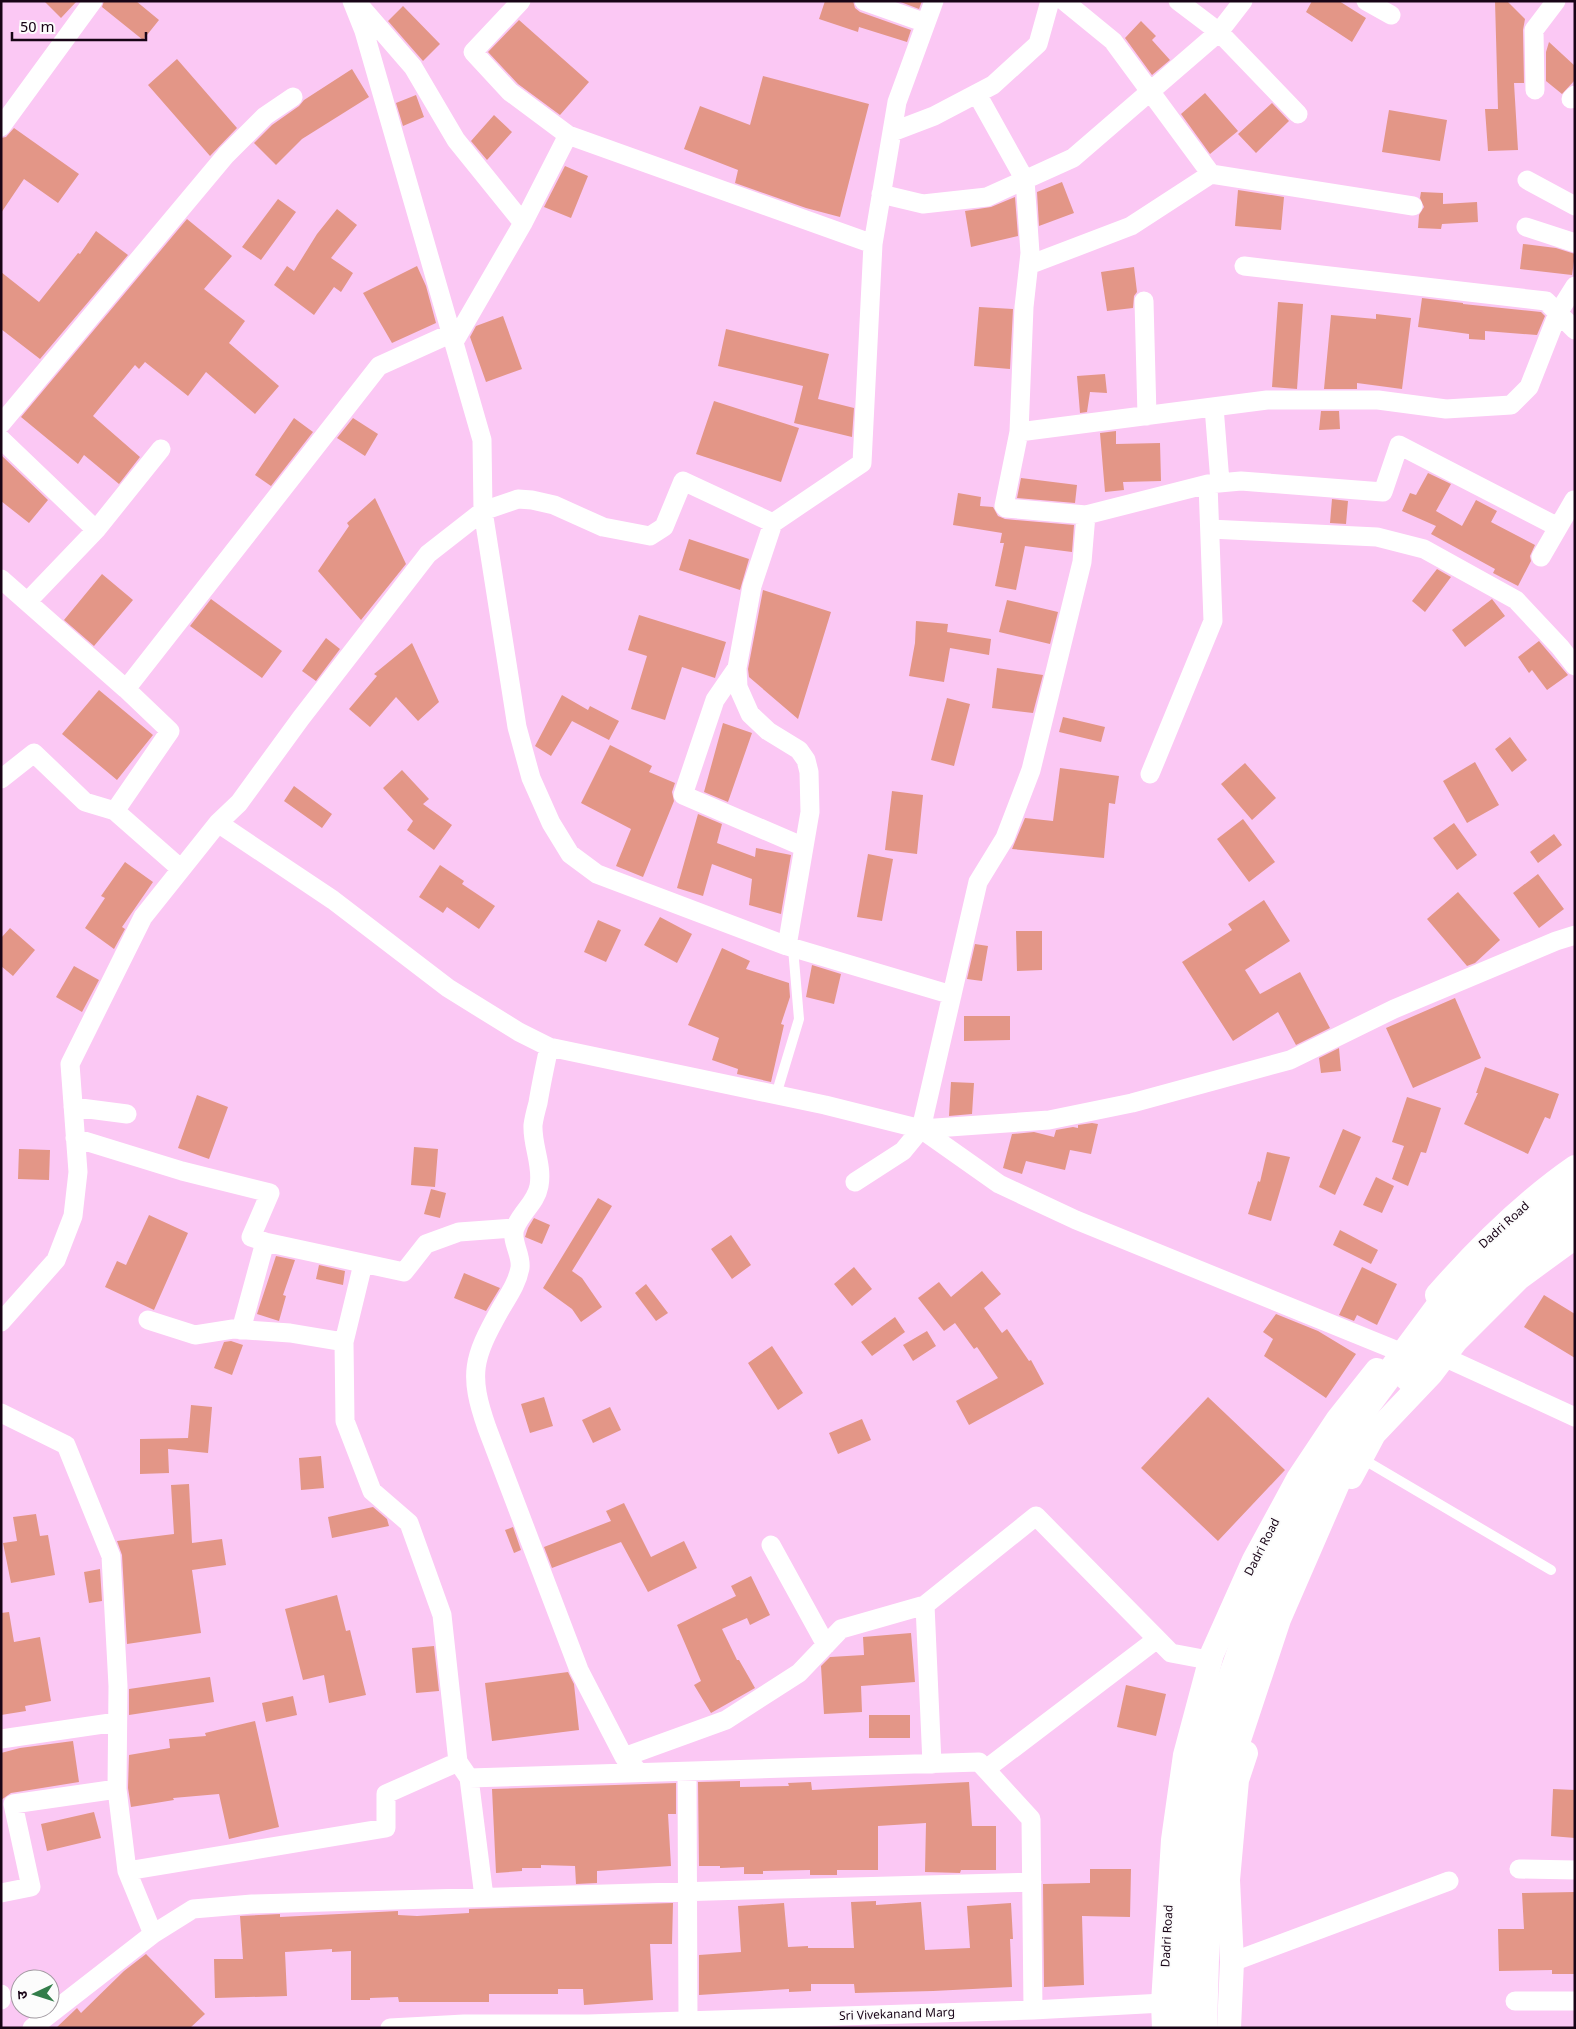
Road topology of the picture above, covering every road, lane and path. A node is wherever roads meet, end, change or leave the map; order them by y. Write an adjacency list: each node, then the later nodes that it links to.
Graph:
1 (93, 1): 20 (street)
2 (521, 1): 22 (street)
3 (864, 1): 13 (street)
4 (934, 1): 13 (street)
5 (1050, 1): 17 (street)
6 (1064, 1): 16 (street)
7 (1178, 1): 14 (street)
8 (1242, 1): 14 (street)
9 (1366, 1): 12 (street)
10 (1556, 1): 15 (street)
11 (359, 5): 29 (street); 39 (street)
12 (1391, 15)
13 (926, 23): 21 (street)
14 (1219, 32): 16 (street); 19 (street)
15 (1535, 90)
16 (1150, 93): 23 (street); 24 (street)
17 (976, 94): 21 (street); 24 (street)
18 (293, 97): 42 (street)
19 (1298, 114)
20 (1, 127)
21 (892, 132): 26 (street)
22 (568, 135): 29 (street); 31 (street)
23 (1211, 174): 27 (street); 33 (street)
24 (1024, 180): 26 (street); 33 (street)
25 (1527, 180): 28 (street)
26 (882, 194): 31 (street)
27 (1413, 206)
28 (1575, 206)
29 (523, 223): 39 (street)
30 (1526, 227): 32 (street)
31 (873, 244): 50 (street)
32 (1575, 244)
33 (1029, 266): 43 (street)
34 (1244, 266): 37 (street)
35 (1575, 286): 37 (street)
36 (1144, 301): 41 (street)
37 (1558, 313): 38 (street); 40 (street)
38 (1575, 330)
39 (453, 338): 48 (street); 59 (street)
40 (1214, 407): 41 (street); 46 (street)
41 (1147, 416): 43 (street)
42 (1, 424)
43 (1019, 432): 49 (street)
44 (1, 439): 53 (street)
45 (162, 449): 53 (street)
46 (1214, 483): 49 (street); 51 (street); 52 (street)
47 (1574, 500): 51 (street)
48 (483, 511): 50 (street); 63 (street); 67 (street)
49 (1086, 515): 68 (street)
50 (773, 523): 58 (street)
51 (1558, 527): 54 (street)
52 (1210, 529): 57 (street); 60 (street)
53 (96, 530): 56 (street)
54 (1541, 557)
55 (1, 579): 56 (street)
56 (27, 602): 59 (street)
57 (1575, 666)
58 (737, 668): 64 (street); 64 (street)
59 (126, 689): 62 (street)
60 (1150, 774)
61 (1, 779): 62 (street)
62 (115, 811): 65 (street)
63 (218, 823): 65 (street); 69 (street)
64 (804, 847): 67 (street)
65 (181, 869): 71 (street)
66 (1575, 935): 73 (street)
67 (790, 947): 68 (street); 70 (lane)
68 (952, 995): 73 (street)
69 (549, 1047): 70 (street); 79 (street)
70 (776, 1095): 73 (street)
71 (73, 1108): 72 (street); 74 (street)
72 (127, 1114)
73 (921, 1129): 76 (street); 87 (street)
74 (76, 1138): 81 (street); 84 (street)
75 (1575, 1167): 87 (street, Dadri Road)
76 (855, 1182)
77 (1575, 1186): 133 (main road)
78 (1575, 1215): 134 (main road)
79 (514, 1228): 82 (street); 100 (street)
80 (1575, 1237): 88 (street)
81 (265, 1242): 82 (street); 85 (street)
82 (363, 1264): 86 (street)
83 (148, 1320): 85 (street)
84 (1, 1322)
85 (241, 1330): 86 (street)
86 (344, 1342): 101 (street)
87 (1393, 1349): 88 (street); 97 (street, Dadri Road)
88 (1437, 1365): 90 (street); 91 (street)
89 (1, 1413): 98 (street)
90 (1573, 1413)
91 (1360, 1458): 93 (lane); 112 (street)
92 (771, 1545): 96 (street)
93 (1551, 1570)
94 (925, 1606): 95 (street); 96 (street); 102 (street)
95 (1157, 1639): 97 (street); 103 (street)
96 (826, 1645): 100 (street)
97 (1212, 1654): 108 (street, Dadri Road)
98 (117, 1722): 99 (street); 107 (street)
99 (1, 1739)
100 (624, 1757): 105 (street)
101 (458, 1762): 106 (street); 111 (street)
102 (932, 1764): 103 (street); 104 (street)
103 (986, 1768): 114 (street)
104 (688, 1772): 105 (street); 115 (street)
105 (640, 1773): 106 (street)
106 (469, 1778): 117 (street)
107 (116, 1789): 111 (street); 116 (street)
108 (1173, 1840): 112 (main road); 124 (street, Dadri Road)
109 (1519, 1869): 110 (street)
110 (1575, 1870)
111 (127, 1871): 118 (street)
112 (1228, 1880): 119 (street)
113 (1449, 1881): 119 (street)
114 (1032, 1882): 115 (street); 125 (street)
115 (688, 1892): 117 (street); 127 (street)
116 (1, 1894)
117 (484, 1898): 118 (street)
118 (153, 1934): 130 (street)
119 (1232, 1962): 135 (street)
120 (1, 1994): 121 (street)
121 (1, 2000)
122 (1515, 2001): 123 (street)
123 (1575, 2001)
124 (1163, 2003): 125 (street, Sri Vivekanand Marg); 132 (street, Dadri Road)
125 (1033, 2010): 126 (street, Sri Vivekanand Marg)
126 (983, 2020): 127 (street, Sri Vivekanand Marg)
127 (688, 2021): 129 (street, Sri Vivekanand Marg)
128 (464, 2026): 129 (street, Sri Vivekanand Marg); 131 (street, Sri Vivekanand Marg)
129 (588, 2026)
130 (32, 2028)
131 (390, 2028)
132 (1164, 2028)
133 (1182, 2028)
134 (1203, 2028)
135 (1229, 2028)

